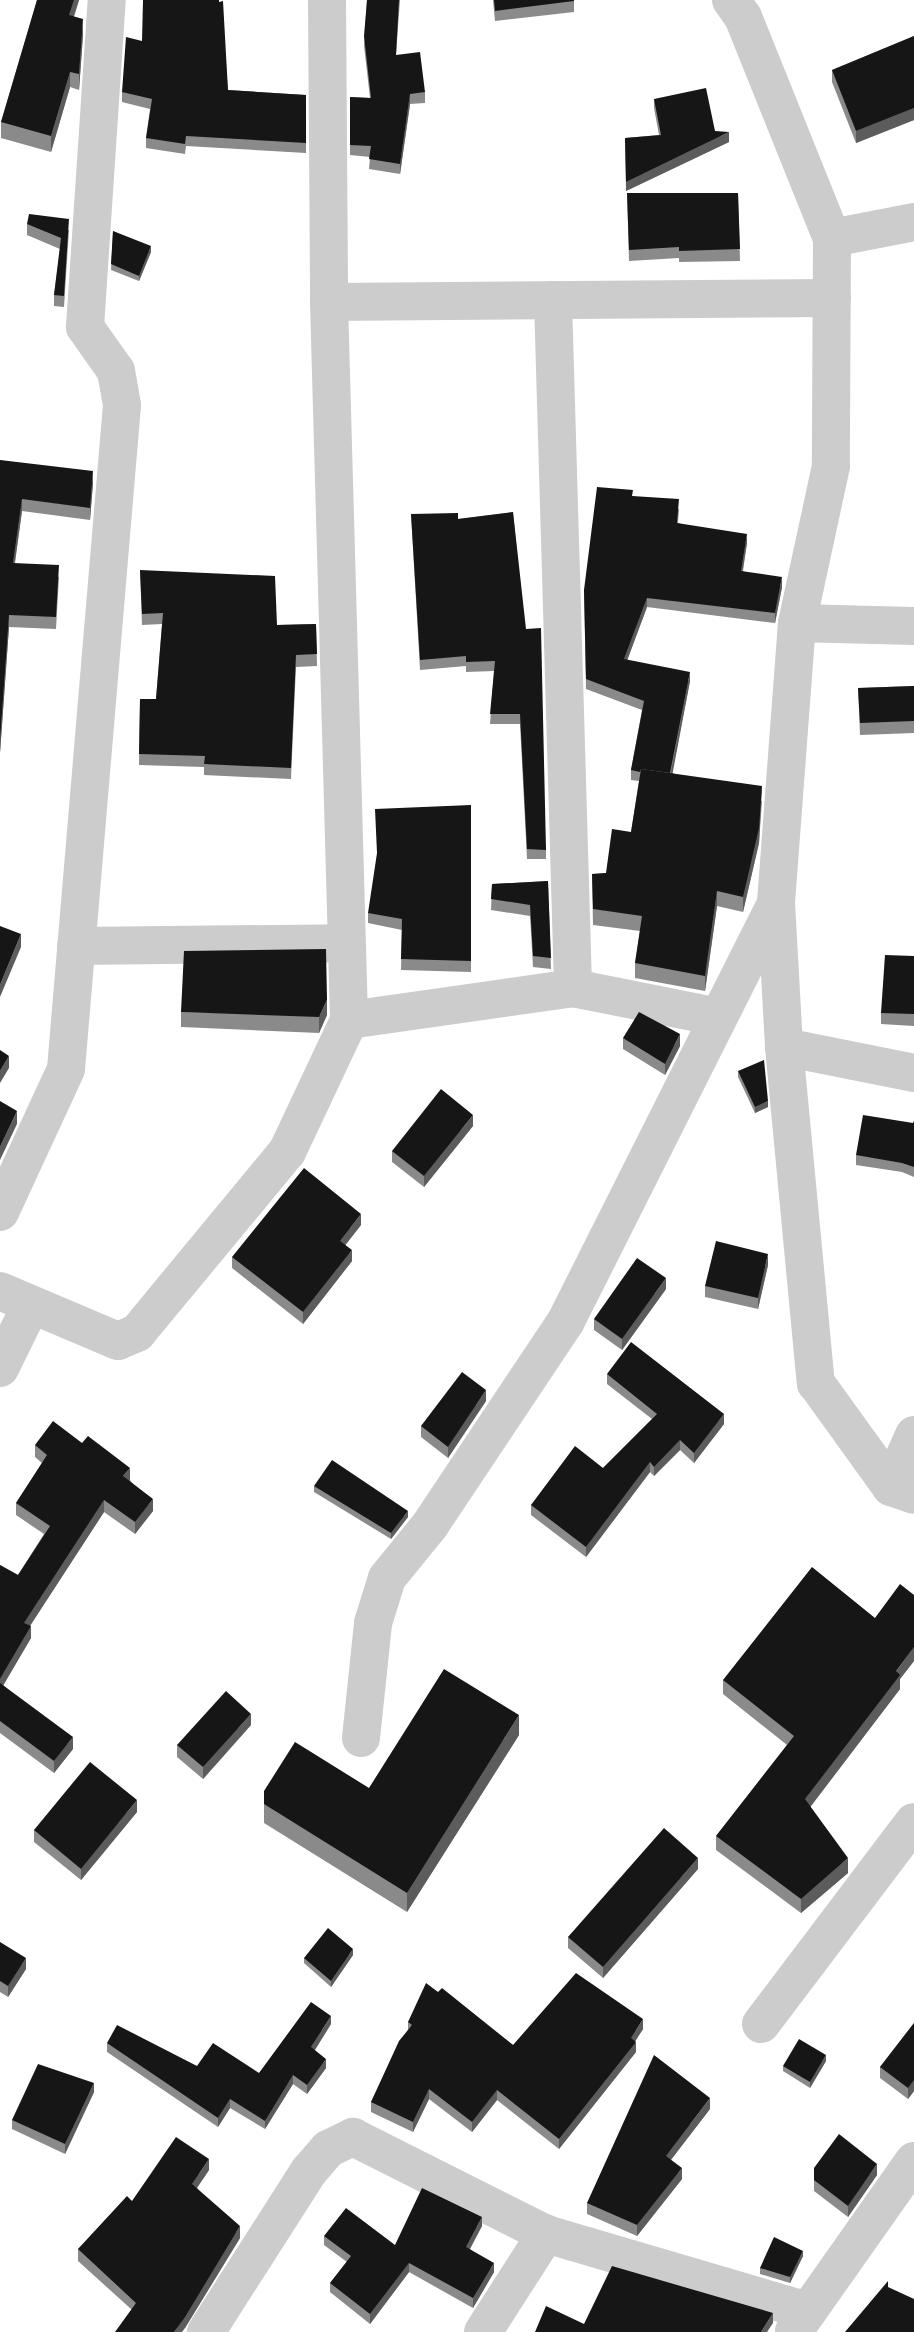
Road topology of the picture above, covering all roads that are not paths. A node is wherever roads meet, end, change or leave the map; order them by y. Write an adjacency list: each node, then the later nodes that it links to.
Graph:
1 (107, 0): 13 (street)
2 (327, 0): 8 (street)
3 (731, 0): 5 (street)
4 (914, 222): 5 (street)
5 (832, 238): 6 (street)
6 (832, 298): 7 (street); 9 (street)
7 (553, 300): 8 (street); 14 (street)
8 (329, 302): 12 (street)
9 (797, 623): 10 (street); 11 (street)
10 (914, 626)
11 (776, 903): 15 (street); 17 (street)
12 (346, 943): 13 (street); 16 (street)
13 (76, 946): 19 (street)
14 (573, 988): 15 (street); 16 (street)
15 (718, 1017): 24 (street)
16 (349, 1020): 20 (street)
17 (784, 1047): 18 (street); 23 (street)
18 (914, 1073)
19 (0, 1212)
20 (16, 1298): 21 (street)
21 (0, 1368)
22 (914, 1435): 23 (street)
23 (903, 1491)
24 (361, 1738)
25 (914, 1822): 26 (street)
26 (761, 2024)
27 (914, 2161): 29 (street)
28 (546, 2234): 29 (street); 30 (street); 31 (street)
29 (800, 2321)
30 (206, 2332)
31 (482, 2332)

